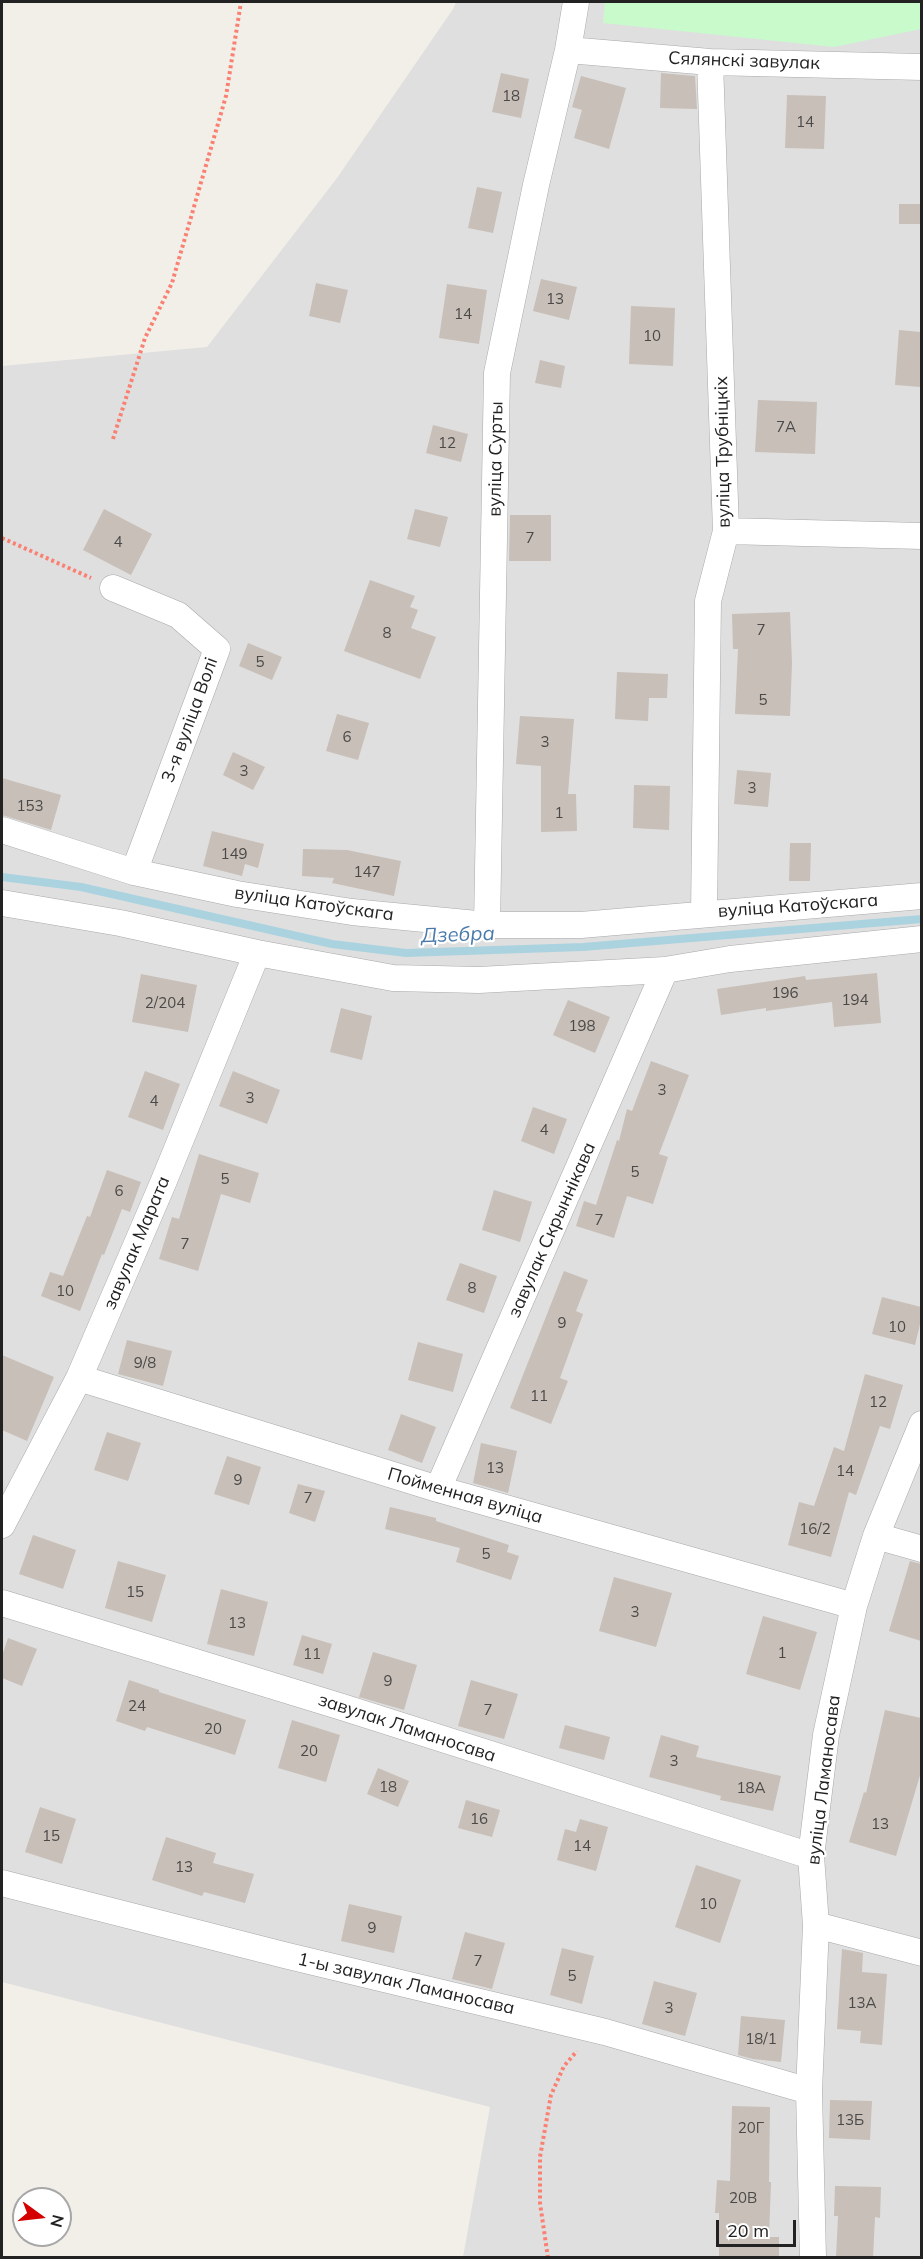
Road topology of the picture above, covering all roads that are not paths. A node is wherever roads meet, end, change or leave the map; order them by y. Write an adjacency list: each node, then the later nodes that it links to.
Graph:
1 (576, 2): 2 (street, вуліца Сурты)
2 (568, 50): 3 (street, Сялянскі завулак); 13 (street, вуліца Сурты)
3 (710, 62): 4 (street, Сялянскі завулак); 5 (street, вуліца Трубніцкіх)
4 (921, 68)
5 (726, 531): 6 (street); 12 (street, вуліца Трубніцкіх)
6 (921, 536)
7 (113, 588): 9 (street, 3-я вуліца Волі)
8 (2, 830): 9 (street, вуліца Катоўскага)
9 (134, 872): 13 (street, вуліца Катоўскага)
10 (921, 896): 12 (street, вуліца Катоўскага)
11 (2, 903): 15 (street)
12 (704, 913): 13 (street, вуліца Катоўскага)
13 (487, 925)
14 (921, 939): 16 (street)
15 (257, 953): 16 (street); 17 (street, завулак Марата)
16 (665, 970): 19 (street, завулак Скрыннікава)
17 (79, 1378): 19 (street, Пойменная вуліца); 20 (street, завулак Марата)
18 (921, 1424): 21 (street, вуліца Ламаносава)
19 (438, 1489): 24 (street, Пойменная вуліца)
20 (2, 1525)
21 (876, 1536): 22 (street); 24 (street, вуліца Ламаносава)
22 (921, 1549)
23 (2, 1603): 25 (street, завулак Ламаносава)
24 (854, 1606): 25 (street, вуліца Ламаносава)
25 (811, 1856): 27 (street, вуліца Ламаносава)
26 (2, 1883): 29 (street, 1-ы завулак Ламаносава)
27 (816, 1925): 28 (street); 29 (street, вуліца Ламаносава)
28 (921, 1953)
29 (809, 2091): 30 (street, вуліца Ламаносава)
30 (813, 2258)

